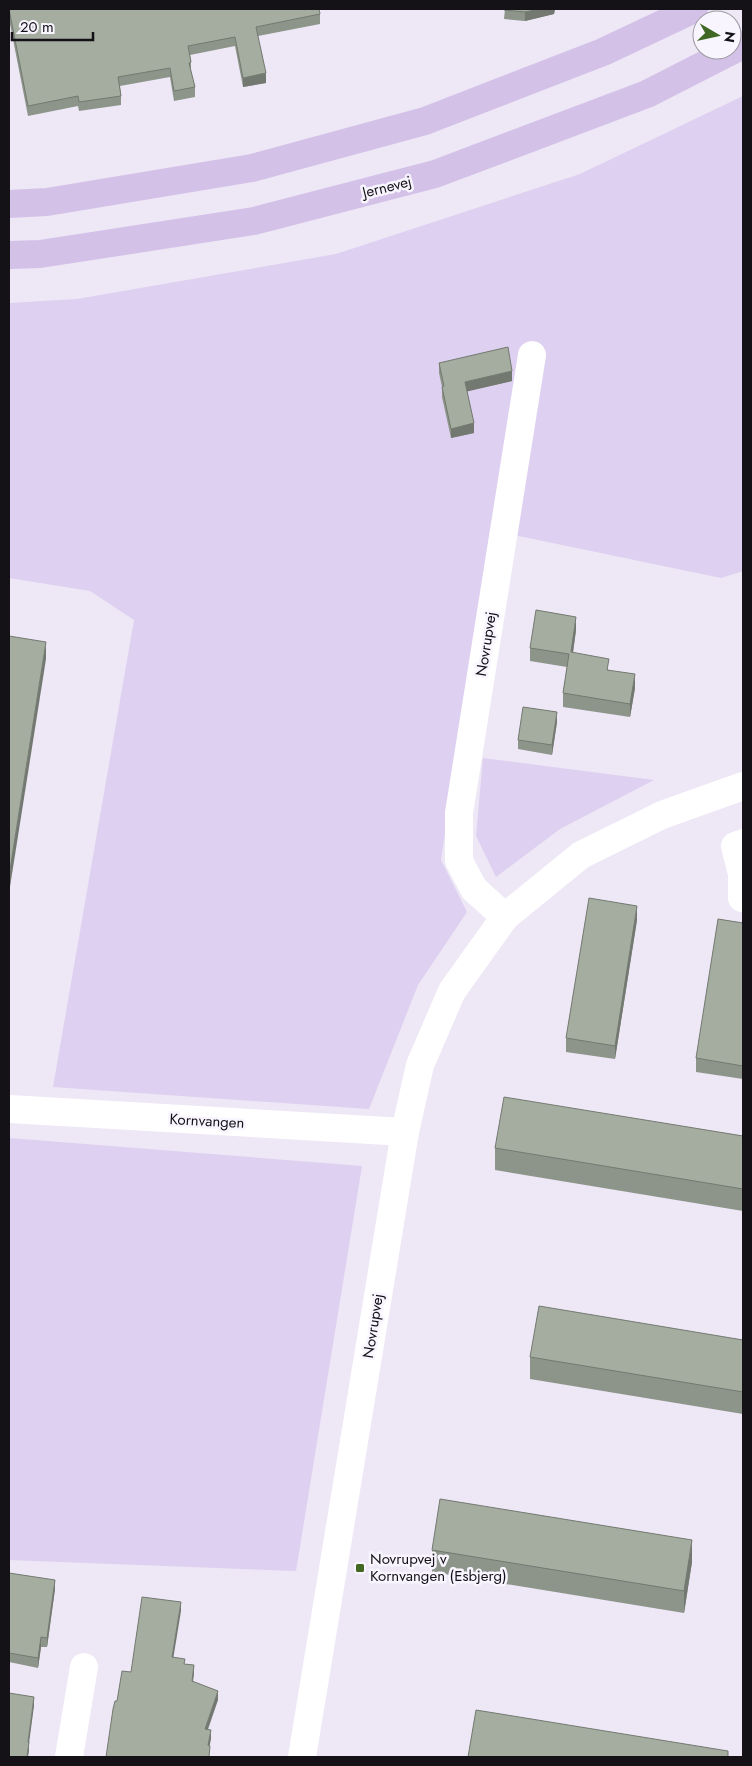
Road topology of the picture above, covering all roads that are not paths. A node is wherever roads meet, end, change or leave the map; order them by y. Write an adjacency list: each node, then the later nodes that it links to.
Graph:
1 (694, 9): 3 (main road)
2 (743, 45): 4 (main road, Jernevej)
3 (9, 204)
4 (9, 255)
5 (532, 355): 9 (street, Novrupvej)
6 (743, 786): 9 (street, Novrupvej)
7 (743, 844): 8 (street)
8 (742, 898)
9 (505, 917): 11 (street, Novrupvej)
10 (9, 1109): 11 (street, Kornvangen)
11 (405, 1132): 14 (street, Novrupvej)
12 (84, 1667): 13 (street)
13 (69, 1757)
14 (302, 1757)

